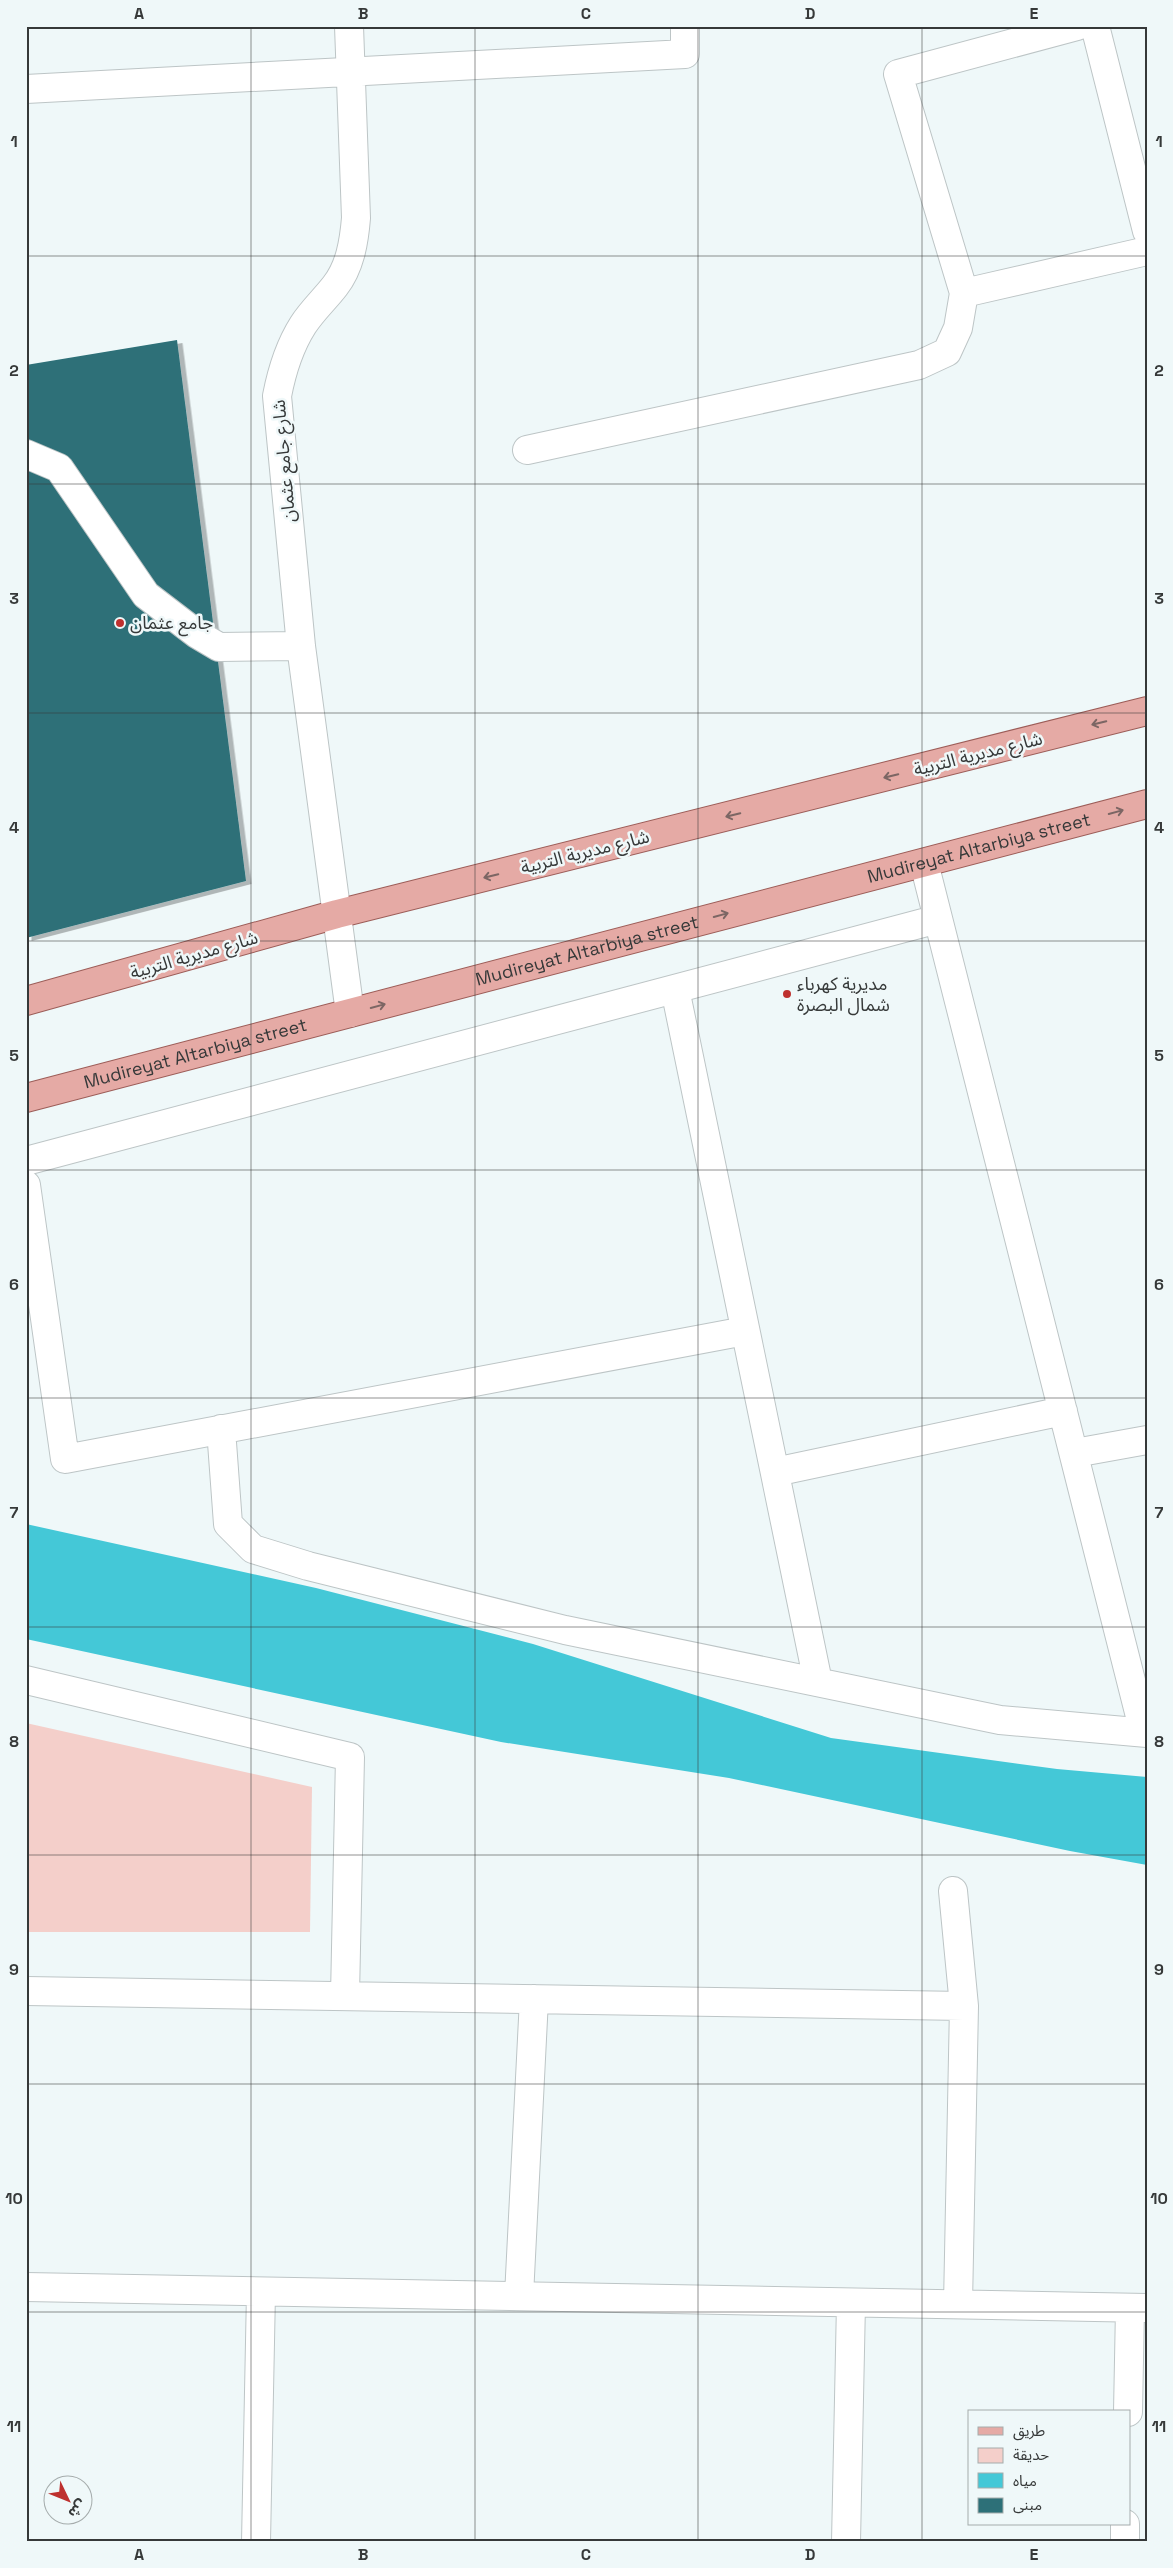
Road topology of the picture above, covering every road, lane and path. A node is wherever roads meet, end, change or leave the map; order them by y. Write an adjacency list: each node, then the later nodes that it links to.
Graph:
1 (349, 26): 5 (street, شارع جامع عثمان)
2 (685, 26): 5 (street)
3 (1077, 26): 9 (street)
4 (1095, 26): 7 (street)
5 (350, 72): 6 (street); 12 (street, شارع جامع عثمان)
6 (26, 88)
7 (1147, 231)
8 (1147, 250): 9 (street)
9 (964, 293): 10 (street)
10 (527, 450)
11 (26, 454): 12 (street)
12 (300, 646): 16 (street, شارع جامع عثمان)
13 (1147, 711): 16 (main road, شارع مديرية التربية, one-way to 16)
14 (1147, 804): 15 (main road, Mudireyat Altarbiya street, one-way to 14)
15 (924, 863): 17 (street); 20 (main road, Mudireyat Altarbiya street, one-way to 15)
16 (337, 914): 19 (main road, شارع مديرية التربية); 20 (street, شارع جامع عثمان)
17 (938, 919): 18 (street); 25 (street)
18 (675, 989): 22 (street); 24 (street)
19 (26, 1001)
20 (350, 1013): 21 (main road, Mudireyat Altarbiya street)
21 (26, 1098)
22 (26, 1161)
23 (26, 1185): 26 (street)
24 (745, 1331): 26 (street); 29 (street)
25 (1063, 1411): 28 (street); 29 (street)
26 (222, 1429): 31 (street)
27 (1147, 1440): 28 (street)
28 (1074, 1453): 32 (street)
29 (775, 1472): 31 (street)
30 (26, 1680): 35 (street)
31 (818, 1682): 32 (street)
32 (1146, 1732)
33 (953, 1891): 37 (street)
34 (26, 1991): 35 (street)
35 (345, 1996): 36 (street)
36 (534, 1999): 37 (street); 40 (street)
37 (964, 2006): 42 (street)
38 (26, 2287): 39 (street)
39 (261, 2292): 40 (street); 46 (street)
40 (519, 2296): 41 (street)
41 (851, 2303): 42 (street); 47 (street)
42 (958, 2304): 43 (street)
43 (1138, 2308): 44 (street)
44 (1128, 2410)
45 (1126, 2526): 48 (street)
46 (256, 2542)
47 (846, 2542)
48 (1125, 2542)

